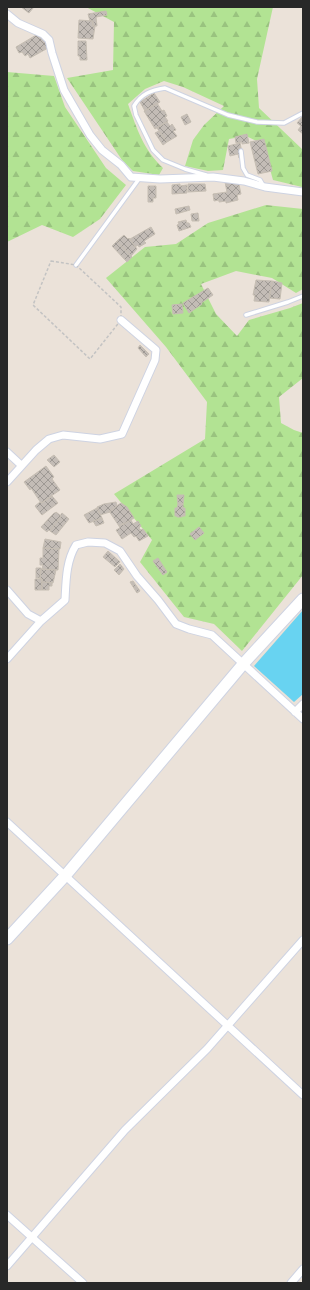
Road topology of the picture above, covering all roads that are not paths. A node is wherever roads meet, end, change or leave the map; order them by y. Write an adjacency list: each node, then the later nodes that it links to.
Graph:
1 (7, 14): 5 (street)
2 (303, 113): 4 (lane)
3 (241, 151): 6 (lane)
4 (213, 177): 5 (street); 6 (street)
5 (140, 178): 8 (lane)
6 (265, 187): 7 (street)
7 (303, 192)
8 (76, 265)
9 (303, 296): 10 (lane)
10 (246, 316)
11 (121, 320): 13 (street)
12 (7, 452): 13 (street)
13 (21, 465): 14 (street)
14 (7, 482)
15 (7, 590): 17 (street)
16 (303, 599): 19 (street)
17 (41, 621): 18 (street); 19 (street)
18 (7, 659)
19 (244, 663): 21 (street); 24 (street)
20 (303, 704): 21 (street)
21 (295, 712): 22 (street)
22 (303, 719)
23 (7, 822): 24 (street)
24 (66, 876): 25 (street); 27 (street)
25 (7, 939)
26 (303, 940): 27 (street)
27 (227, 1026): 28 (street); 30 (street)
28 (303, 1095)
29 (7, 1215): 30 (street)
30 (32, 1238): 31 (street); 33 (street)
31 (7, 1266)
32 (303, 1270): 34 (street)
33 (83, 1283)
34 (291, 1283)

